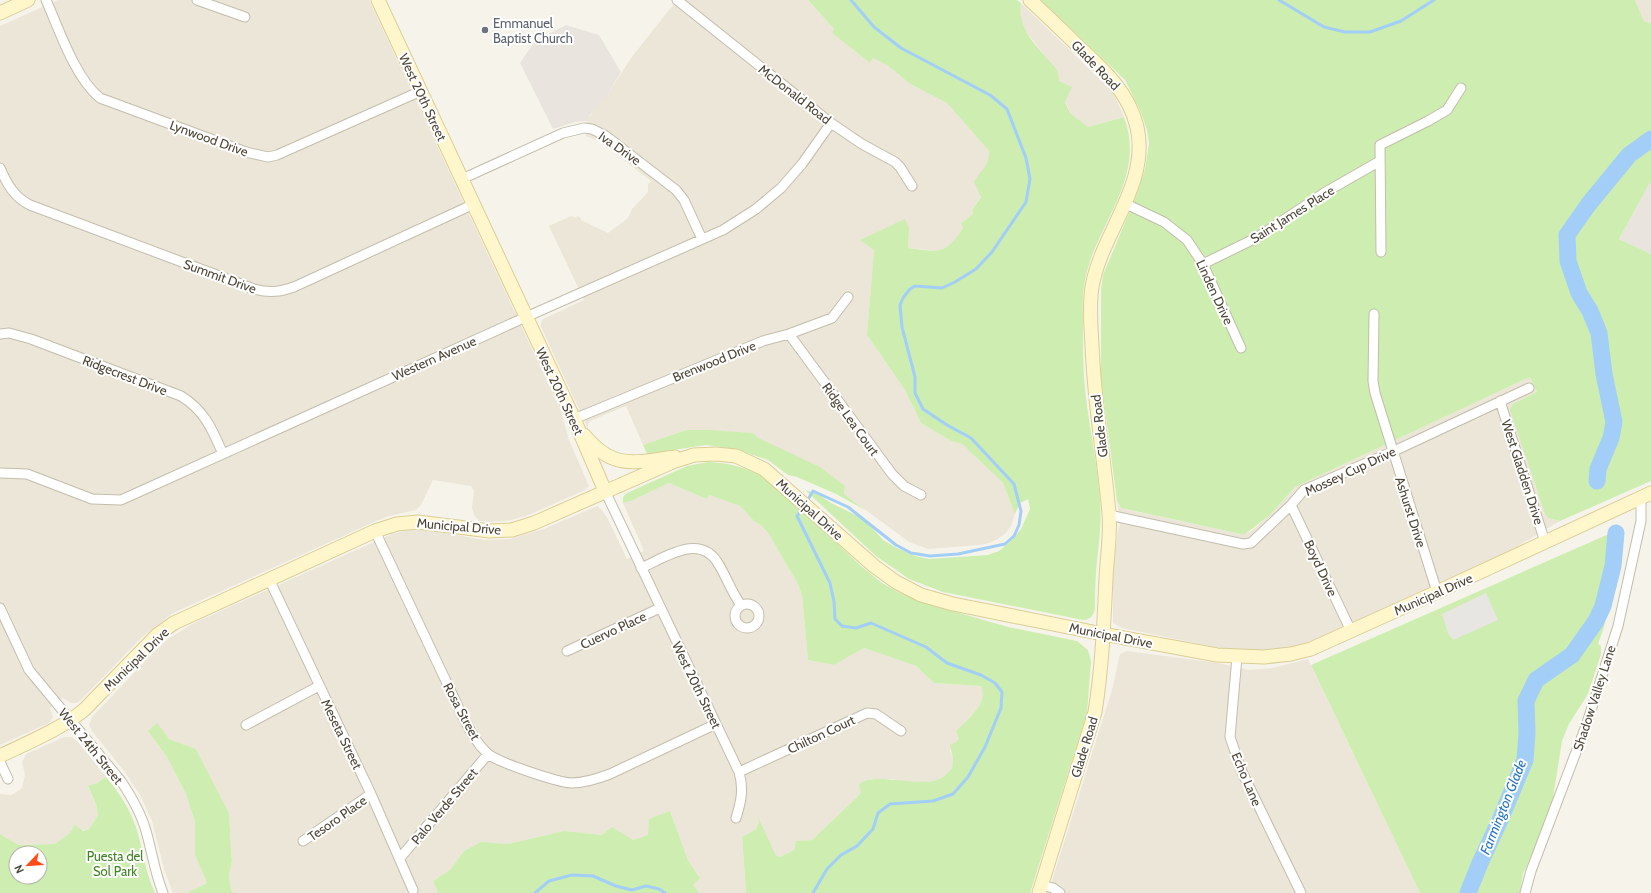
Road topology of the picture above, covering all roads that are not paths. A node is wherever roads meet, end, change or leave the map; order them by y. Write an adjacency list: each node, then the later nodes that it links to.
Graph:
1 (28, 0): 7 (main road)
2 (46, 0): 10 (street, Lynwood Drive)
3 (197, 0): 8 (street)
4 (378, 0): 10 (main road, West 20th Street)
5 (677, 0): 11 (street, McDonald Road)
6 (1030, 0): 16 (main road, Glade Road)
7 (0, 13)
8 (244, 17)
9 (1462, 88): 12 (street)
10 (420, 91): 14 (main road, West 20th Street)
11 (831, 123): 15 (street, McDonald Road); 18 (street, Western Avenue)
12 (1380, 161): 19 (street); 20 (street, Saint James Place)
13 (0, 168): 17 (street, Summit Drive)
14 (462, 179): 17 (main road, West 20th Street); 18 (street, Iva Drive)
15 (912, 186)
16 (1124, 203): 20 (street, Linden Drive); 38 (main road, Glade Road)
17 (474, 204): 23 (main road, West 20th Street)
18 (702, 239): 23 (street, Western Avenue)
19 (1381, 252)
20 (1203, 264): 26 (street, Linden Drive)
21 (848, 297): 25 (street, Brenwood Drive)
22 (1374, 314): 30 (street, Ashurst Drive)
23 (526, 317): 29 (main road, West 20th Street); 31 (street, Western Avenue)
24 (0, 334): 31 (street, Ridgecrest Drive)
25 (789, 334): 29 (street, Brenwood Drive); 35 (street, Ridge Lea Court)
26 (1241, 348)
27 (1529, 388): 28 (street, Mossey Cup Drive)
28 (1500, 401): 30 (street, Mossey Cup Drive); 40 (street, West Gladden Drive)
29 (576, 424): 32 (main road); 34 (main road, West 20th Street)
30 (1392, 452): 37 (street, Mossey Cup Drive); 43 (street, Ashurst Drive)
31 (223, 454): 33 (street, Western Avenue)
32 (694, 455): 34 (main road, Municipal Drive); 48 (main road, Municipal Drive)
33 (0, 473)
34 (605, 491): 39 (main road, Municipal Drive); 41 (street, West 20th Street)
35 (921, 496)
36 (1646, 496): 40 (main road, Municipal Drive); 70 (street, Shadow Valley Lane)
37 (1291, 504): 38 (street, Mossey Cup Drive); 47 (street, Boyd Drive)
38 (1109, 515): 48 (main road, Glade Road)
39 (375, 531): 42 (main road, Municipal Drive); 56 (street, Rosa Street)
40 (1545, 542): 43 (main road, Municipal Drive)
41 (641, 568): 44 (street); 46 (street, West 20th Street)
42 (269, 579): 51 (street, Meseta Street); 52 (main road, Municipal Drive)
43 (1437, 592): 47 (main road, Municipal Drive)
44 (741, 605)
45 (0, 608): 52 (street, West 24th Street)
46 (660, 608): 49 (street, Cuervo Place); 53 (street, West 20th Street)
47 (1351, 631): 50 (main road, Municipal Drive)
48 (1103, 634): 50 (main road, Municipal Drive); 65 (main road, Glade Road)
49 (567, 651)
50 (1237, 657): 69 (street, Echo Lane)
51 (319, 686): 54 (street); 61 (street, Meseta Street)
52 (71, 720): 57 (main road, Municipal Drive); 67 (street, West 24th Street)
53 (716, 724): 56 (street, Rosa Street); 59 (street, West 20th Street)
54 (246, 725)
55 (901, 731): 59 (street, Chilton Court)
56 (488, 754): 64 (street, Palo Verde Street)
57 (0, 756)
58 (0, 762): 60 (street)
59 (739, 772): 62 (street, West 20th Street)
60 (8, 779)
61 (370, 794): 63 (street, Tesoro Place); 64 (street, Meseta Street)
62 (736, 818)
63 (303, 842)
64 (400, 858): 66 (street, Meseta Street)
65 (1040, 889): 68 (street)
66 (413, 890)
67 (163, 893)
68 (1060, 893)
69 (1301, 893)
70 (1525, 893)

